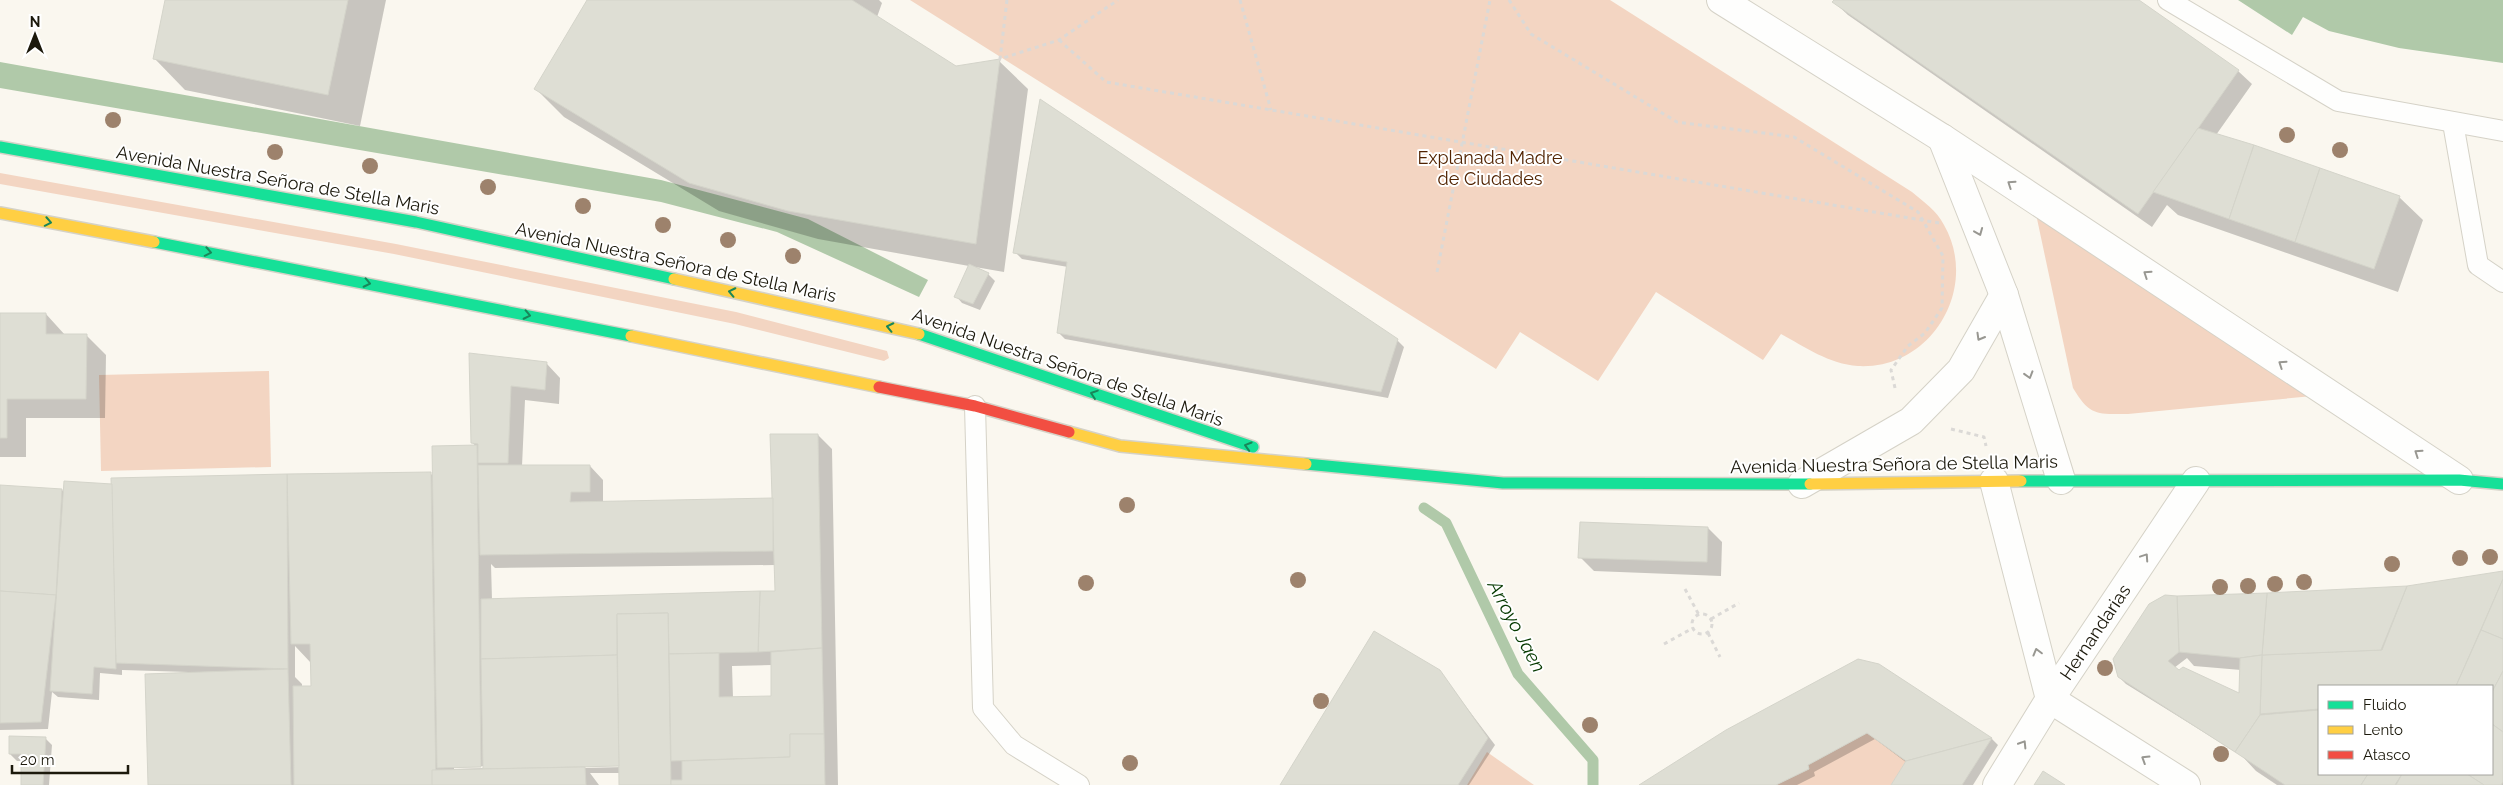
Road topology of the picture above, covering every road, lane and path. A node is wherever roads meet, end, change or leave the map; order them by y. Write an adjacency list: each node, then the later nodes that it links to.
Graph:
1 (1007, 0): 8 (path)
2 (1118, 0): 8 (path)
3 (1240, 0): 9 (path)
4 (1490, 0): 13 (path)
5 (1508, 0): 16 (path)
6 (1721, 0): 12 (street)
7 (2168, 0): 10 (lane)
8 (1059, 40): 9 (path)
9 (1271, 110): 13 (path)
10 (2453, 123): 11 (lane); 19 (lane)
11 (2503, 131)
12 (1942, 138): 20 (street, one-way to 20); 26 (street, one-way to 12)
13 (1462, 143): 16 (path); 18 (path)
14 (0, 147): 23 (street, Avenida Nuestra Señora de Stella Maris, one-way to 14)
15 (0, 213): 21 (street, Avenida Nuestra Señora de Stella Maris, one-way to 21)
16 (1923, 221): 17 (path); 22 (path)
17 (1944, 224)
18 (1437, 272)
19 (2503, 282)
20 (2004, 295): 22 (street, one-way to 22); 25 (street, one-way to 25)
21 (975, 406): 23 (street, Avenida Nuestra Señora de Stella Maris); 40 (lane)
22 (1911, 421): 27 (path); 29 (street)
23 (1330, 466): 29 (street, Avenida Nuestra Señora de Stella Maris)
24 (2494, 471): 26 (street, Avenida Nuestra Señora de Stella Maris)
25 (2060, 480): 27 (street, Avenida Nuestra Señora de Stella Maris); 28 (street, Avenida Nuestra Señora de Stella Maris)
26 (2459, 480): 28 (street, Avenida Nuestra Señora de Stella Maris); 30 (street, Avenida Nuestra Señora de Stella Maris)
27 (1994, 481): 29 (street, Avenida Nuestra Señora de Stella Maris); 39 (street, one-way to 27)
28 (2196, 482): 39 (street, Hernandarias, one-way to 28)
29 (1802, 484)
30 (2503, 484)
31 (1685, 589): 33 (path)
32 (1739, 603): 34 (path)
33 (1699, 615): 34 (path); 35 (path)
34 (1711, 618): 36 (path)
35 (1693, 628): 36 (path); 37 (path)
36 (1708, 633): 38 (path)
37 (1664, 644)
38 (1720, 657)
39 (2050, 699): 41 (street, Hernandarias, one-way to 39); 42 (street, one-way to 39)
40 (1078, 785)
41 (1997, 785)
42 (2186, 785)

